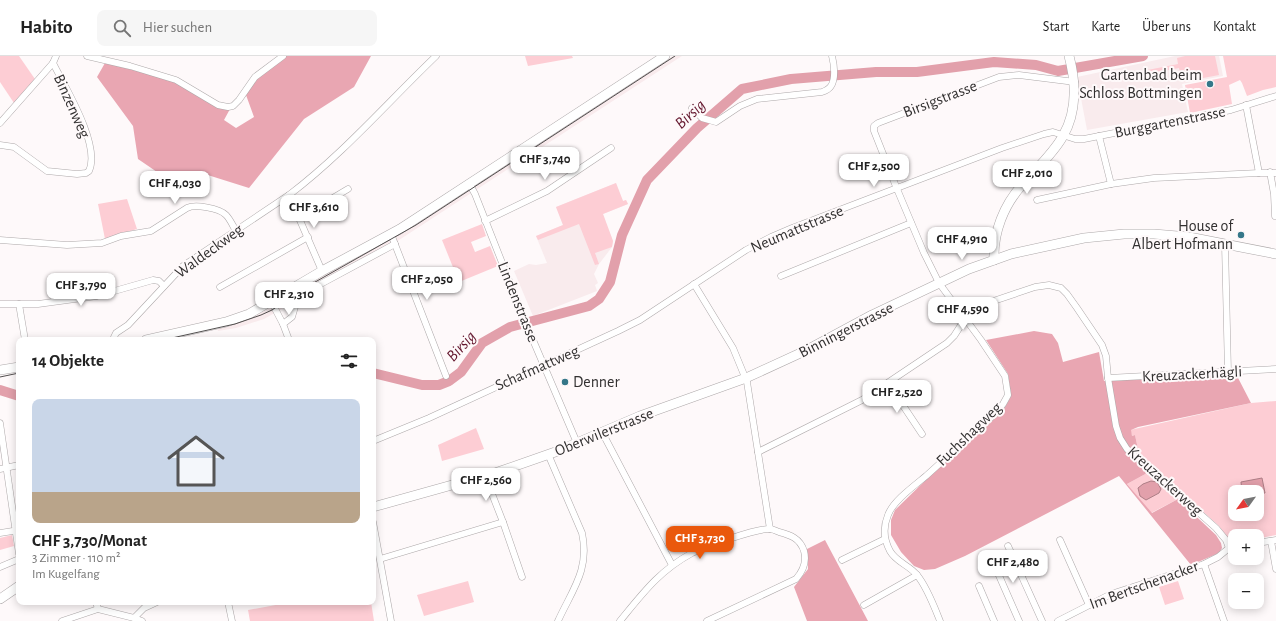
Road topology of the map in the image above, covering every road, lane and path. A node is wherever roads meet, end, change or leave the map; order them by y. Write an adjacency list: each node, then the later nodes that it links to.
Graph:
1 (56, 56): 8 (street)
2 (86, 56): 3 (street)
3 (283, 56)
4 (436, 56): 24 (street, Waldeckweg)
5 (665, 56): 20 (main road)
6 (832, 56): 12 (street)
7 (1070, 60): 9 (main road)
8 (53, 63): 13 (street); 16 (street, Binzenweg)
9 (1074, 78): 14 (main road); 23 (street, Birsigstrasse)
10 (1276, 96): 11 (street, Burggartenstrasse)
11 (1246, 105): 15 (street, Burggartenstrasse); 18 (street)
12 (692, 108)
13 (0, 123)
14 (1063, 136): 15 (street, Burggartenstrasse); 23 (street, Neumattstrasse); 37 (main road)
15 (1098, 136): 21 (street)
16 (0, 145)
17 (610, 148): 28 (street)
18 (1259, 173): 19 (street); 21 (street)
19 (1273, 173): 26 (street)
20 (469, 183): 28 (street, Lindenstrasse); 31 (main road)
21 (1111, 184): 25 (street)
22 (348, 189): 27 (street)
23 (897, 189): 29 (street, Birsigstrasse); 41 (street, Neumattstrasse)
24 (289, 195): 27 (street); 30 (street, Waldeckweg)
25 (1038, 200)
26 (1276, 216)
27 (299, 218): 32 (street)
28 (485, 221): 54 (street, Lindenstrasse)
29 (911, 223): 39 (street); 40 (street, Fuchshagweg)
30 (236, 231): 33 (street); 42 (street, Waldeckweg)
31 (391, 234): 34 (street); 38 (main road)
32 (308, 237): 38 (street); 43 (street)
33 (0, 240)
34 (395, 244): 49 (street); 60 (street)
35 (1225, 244): 36 (main road, Binningerstrasse); 37 (main road, Binningerstrasse); 59 (street)
36 (1276, 254)
37 (994, 260): 40 (main road, Binningerstrasse)
38 (322, 271): 44 (main road)
39 (781, 276)
40 (939, 283): 47 (street, Fuchshagweg); 58 (main road, Binningerstrasse)
41 (694, 284): 54 (street, Schafmattweg); 61 (street)
42 (164, 286): 46 (street); 51 (street, Waldeckweg)
43 (220, 287)
44 (271, 301): 49 (street); 52 (main road)
45 (0, 304): 46 (street)
46 (19, 304): 50 (street)
47 (961, 312): 48 (street, Fuchshagweg); 62 (street, Kreuzackerweg)
48 (965, 319): 63 (street); 82 (street, Fuchshagweg)
49 (283, 324): 53 (street)
50 (24, 337)
51 (114, 337)
52 (159, 337)
53 (288, 337)
54 (544, 365): 67 (street, Schafmattweg); 68 (street, Lindenstrasse)
55 (16, 367): 57 (main road)
56 (1276, 369): 59 (street, Kreuzackerhägli)
57 (0, 370)
58 (764, 370): 61 (main road, Oberwilerstrasse)
59 (1228, 372): 62 (street, Kreuzackerhägli)
60 (446, 376)
61 (746, 378): 65 (main road, Oberwilerstrasse); 69 (street)
62 (1108, 378): 86 (street, Kreuzackerweg)
63 (888, 383): 66 (street); 69 (street)
64 (0, 423): 72 (street)
65 (602, 432): 68 (main road, Oberwilerstrasse); 94 (street)
66 (922, 434)
67 (376, 440)
68 (577, 443): 70 (main road, Oberwilerstrasse)
69 (758, 452): 78 (street)
70 (548, 454): 74 (main road, Oberwilerstrasse); 113 (street)
71 (16, 466): 72 (street)
72 (7, 468): 73 (street); 76 (street)
73 (0, 469)
74 (485, 476): 75 (main road, Oberwilerstrasse); 77 (street)
75 (376, 506)
76 (16, 519)
77 (503, 522): 90 (street); 98 (street)
78 (770, 529): 94 (street); 115 (street)
79 (16, 530): 80 (street)
80 (0, 533)
81 (376, 538): 90 (street)
82 (885, 539): 92 (street); 97 (street)
83 (1060, 540): 106 (street)
84 (1274, 541): 85 (street); 96 (street)
85 (1264, 542)
86 (1228, 543)
87 (1008, 546): 119 (street)
88 (1228, 551): 93 (street, Im Bertschenacker)
89 (990, 555): 118 (street)
90 (380, 559): 112 (street)
91 (16, 560): 95 (street)
92 (842, 560)
93 (1204, 564): 106 (street, Im Bertschenacker); 121 (street)
94 (672, 565): 114 (street)
95 (0, 567)
96 (1276, 569)
97 (917, 575): 105 (street); 116 (street)
98 (522, 577)
99 (979, 586): 117 (street)
100 (16, 588): 101 (main road)
101 (0, 599)
102 (97, 605): 107 (street)
103 (150, 605): 108 (street)
104 (229, 605): 111 (street)
105 (864, 605)
106 (1089, 605): 120 (street, Im Bertschenacker)
107 (98, 609): 108 (street); 109 (street)
108 (134, 618): 110 (street)
109 (62, 621)
110 (142, 621)
111 (232, 621)
112 (391, 621)
113 (558, 621)
114 (620, 621)
115 (707, 621)
116 (940, 621)
117 (994, 621)
118 (1019, 621)
119 (1042, 621)
120 (1058, 621)
121 (1224, 621)

